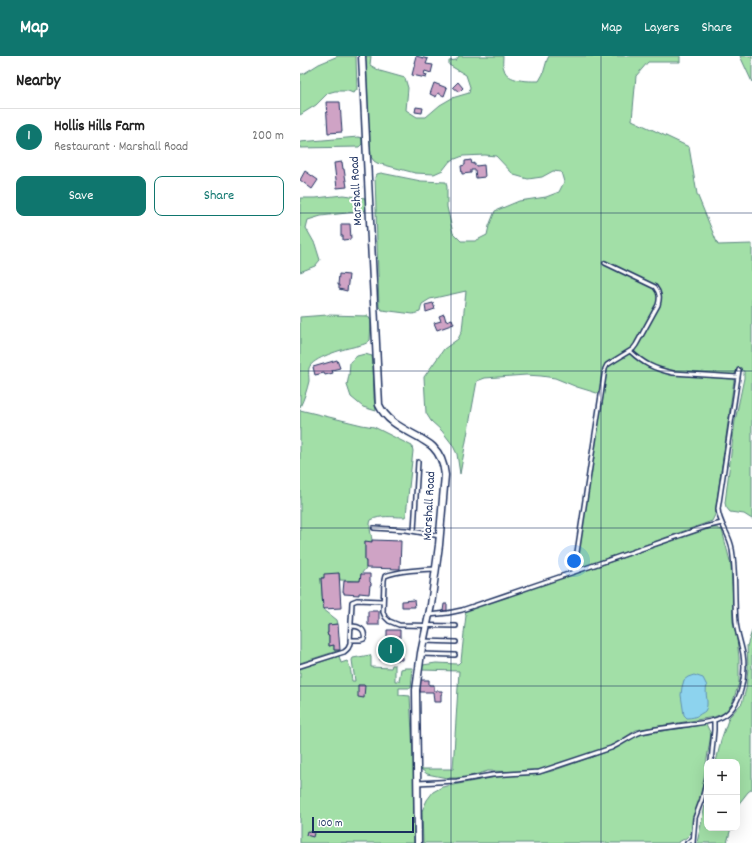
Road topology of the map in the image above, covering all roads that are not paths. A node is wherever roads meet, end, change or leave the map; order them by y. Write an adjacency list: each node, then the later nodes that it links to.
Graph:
1 (362, 56): 10 (street, Marshall Road)
2 (605, 263): 3 (lane)
3 (630, 350): 5 (lane); 12 (lane)
4 (739, 370): 5 (lane)
5 (738, 377): 7 (lane)
6 (418, 462): 9 (lane)
7 (722, 523): 12 (lane); 24 (lane)
8 (374, 528): 9 (lane)
9 (414, 531): 10 (lane)
10 (440, 536): 11 (street, Marshall Road)
11 (436, 569): 13 (lane); 14 (street, Marshall Road)
12 (574, 572): 14 (lane)
13 (383, 601): 15 (lane); 16 (lane)
14 (429, 615): 15 (street, Marshall Road)
15 (427, 625): 17 (lane); 19 (street, Marshall Road)
16 (351, 626): 18 (lane); 18 (lane)
17 (456, 626)
18 (350, 640): 23 (lane)
19 (423, 641): 20 (lane); 21 (street, Marshall Road)
20 (456, 642)
21 (420, 654): 22 (lane); 26 (street, Marshall Road)
22 (455, 655)
23 (300, 666)
24 (714, 720): 25 (lane); 26 (lane)
25 (711, 759)
26 (417, 782): 29 (street, Marshall Road)
27 (704, 791): 28 (lane)
28 (693, 841): 30 (lane)
29 (418, 843)
30 (687, 843)

